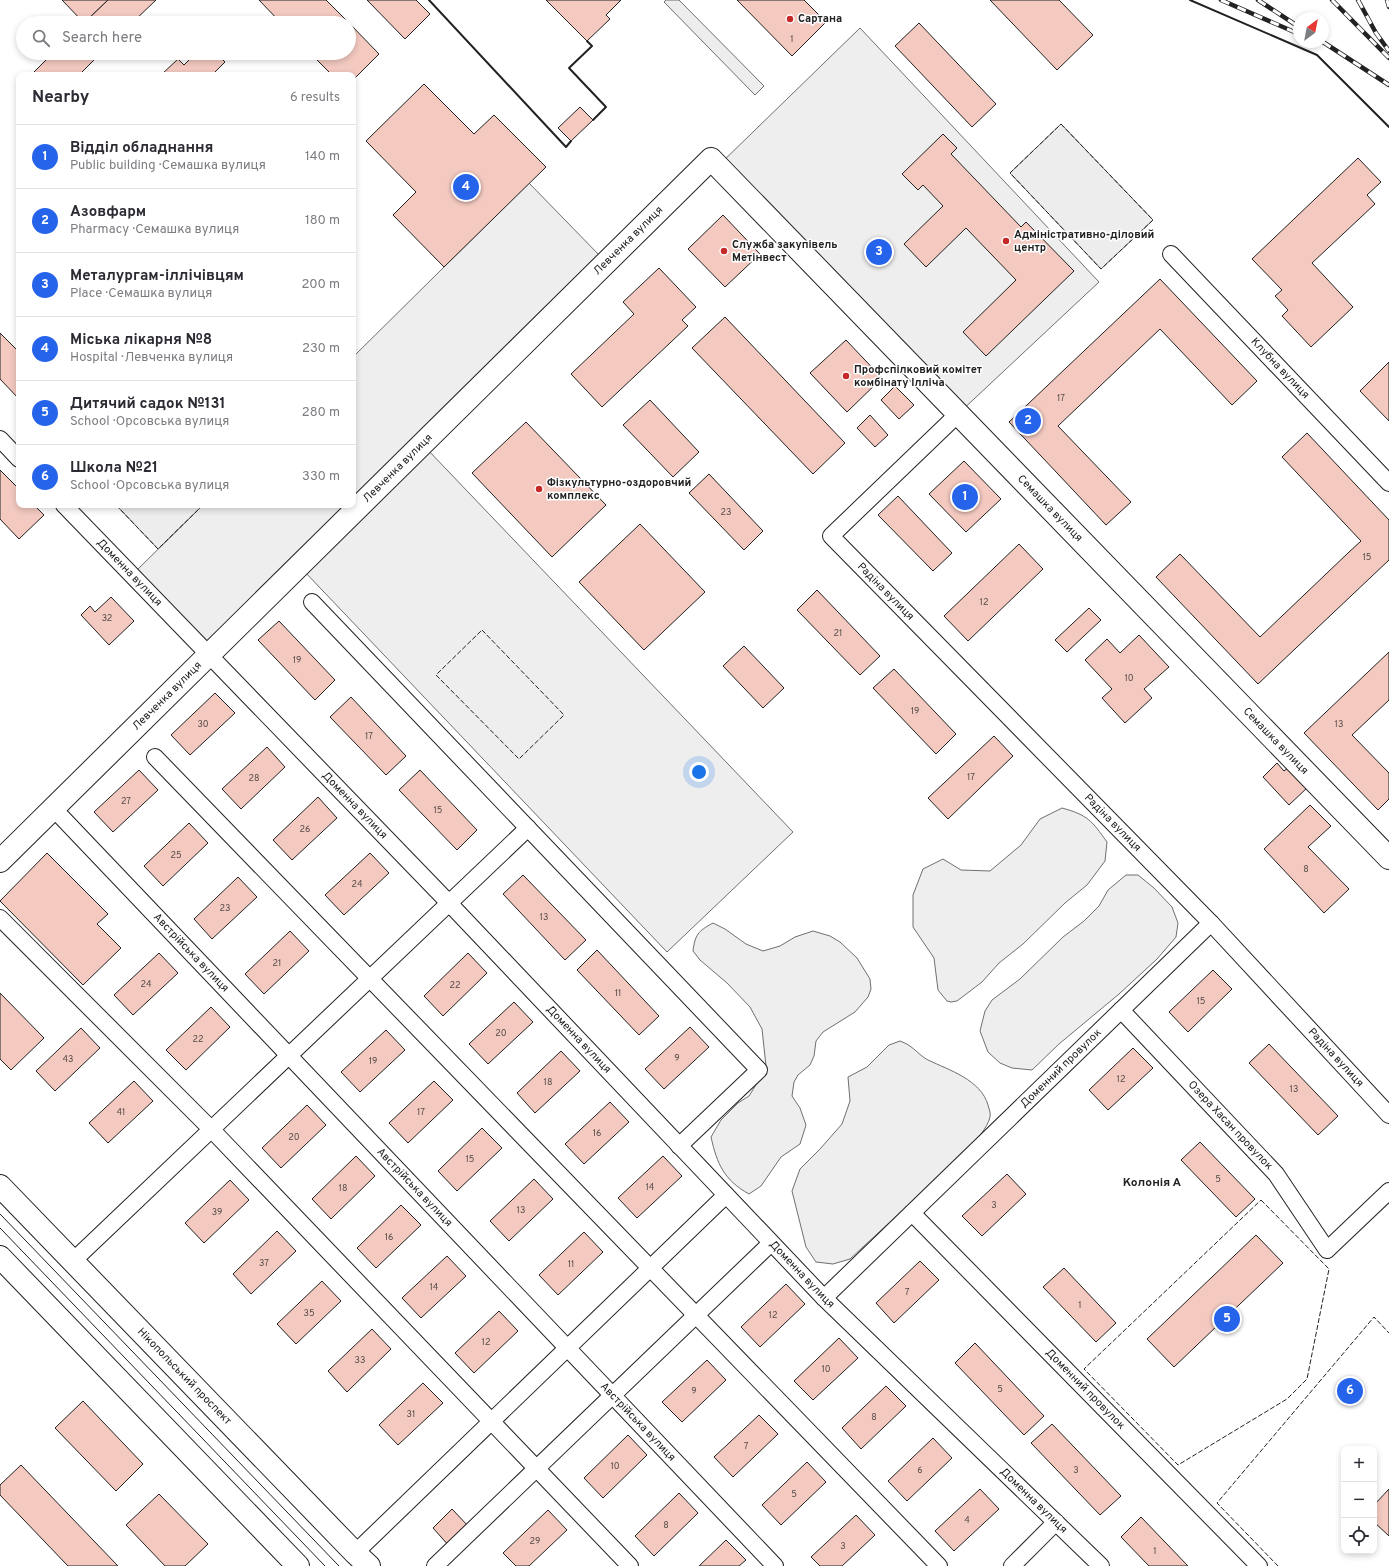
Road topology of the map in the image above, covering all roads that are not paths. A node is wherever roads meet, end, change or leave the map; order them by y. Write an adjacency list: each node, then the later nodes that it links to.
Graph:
1 (711, 160): 3 (street, Семашка вулиця); 9 (street, Левченка вулиця)
2 (1171, 254): 6 (street, Клубна вулиця)
3 (958, 414): 13 (street, Семашка вулиця); 17 (street, Радіна вулиця)
4 (0, 440): 5 (street)
5 (16, 456)
6 (1389, 483)
7 (67, 508): 9 (street, Доменна вулиця)
8 (312, 602): 12 (street)
9 (210, 654): 11 (street, Левченка вулиця); 15 (street, Доменна вулиця)
10 (155, 757): 18 (street)
11 (53, 808): 14 (street, Левченка вулиця); 20 (street, Австрійська вулиця)
12 (528, 828): 15 (street); 23 (street)
13 (1389, 858)
14 (0, 861)
15 (449, 903): 18 (street); 23 (street, Доменна вулиця)
16 (0, 918): 22 (street)
17 (1211, 923): 19 (street, Доменний провулок); 21 (street, Радіна вулиця)
18 (370, 978): 20 (street); 31 (street)
19 (1121, 1010): 25 (street, Озера Хасан провулок); 27 (street, Доменний провулок)
20 (289, 1056): 22 (street); 34 (street, Австрійська вулиця)
21 (1389, 1115)
22 (212, 1130): 30 (street); 36 (street)
23 (679, 1146): 26 (street, Доменна вулиця)
24 (0, 1186): 30 (street, Нікопольський проспект)
25 (1389, 1191)
26 (726, 1196): 28 (street, Доменна вулиця); 31 (street)
27 (912, 1213): 32 (street, Доменний провулок); 47 (street, Доменний провулок)
28 (771, 1243): 32 (street, Доменна вулиця); 33 (street)
29 (0, 1257): 40 (street)
30 (73, 1261): 39 (street, Нікопольський проспект)
31 (651, 1268): 33 (street); 34 (street)
32 (824, 1298): 38 (street, Доменна вулиця)
33 (696, 1315): 35 (street); 44 (street)
34 (568, 1348): 35 (street, Австрійська вулиця); 36 (street)
35 (613, 1395): 37 (street); 43 (street, Австрійська вулиця)
36 (492, 1421): 37 (street); 39 (street)
37 (537, 1468): 41 (street); 42 (street)
38 (1056, 1522): 45 (street); 46 (street, Доменна вулиця)
39 (362, 1560)
40 (298, 1566)
41 (435, 1566)
42 (630, 1566)
43 (776, 1566)
44 (939, 1566)
45 (1012, 1566)
46 (1101, 1566)
47 (1259, 1566)

